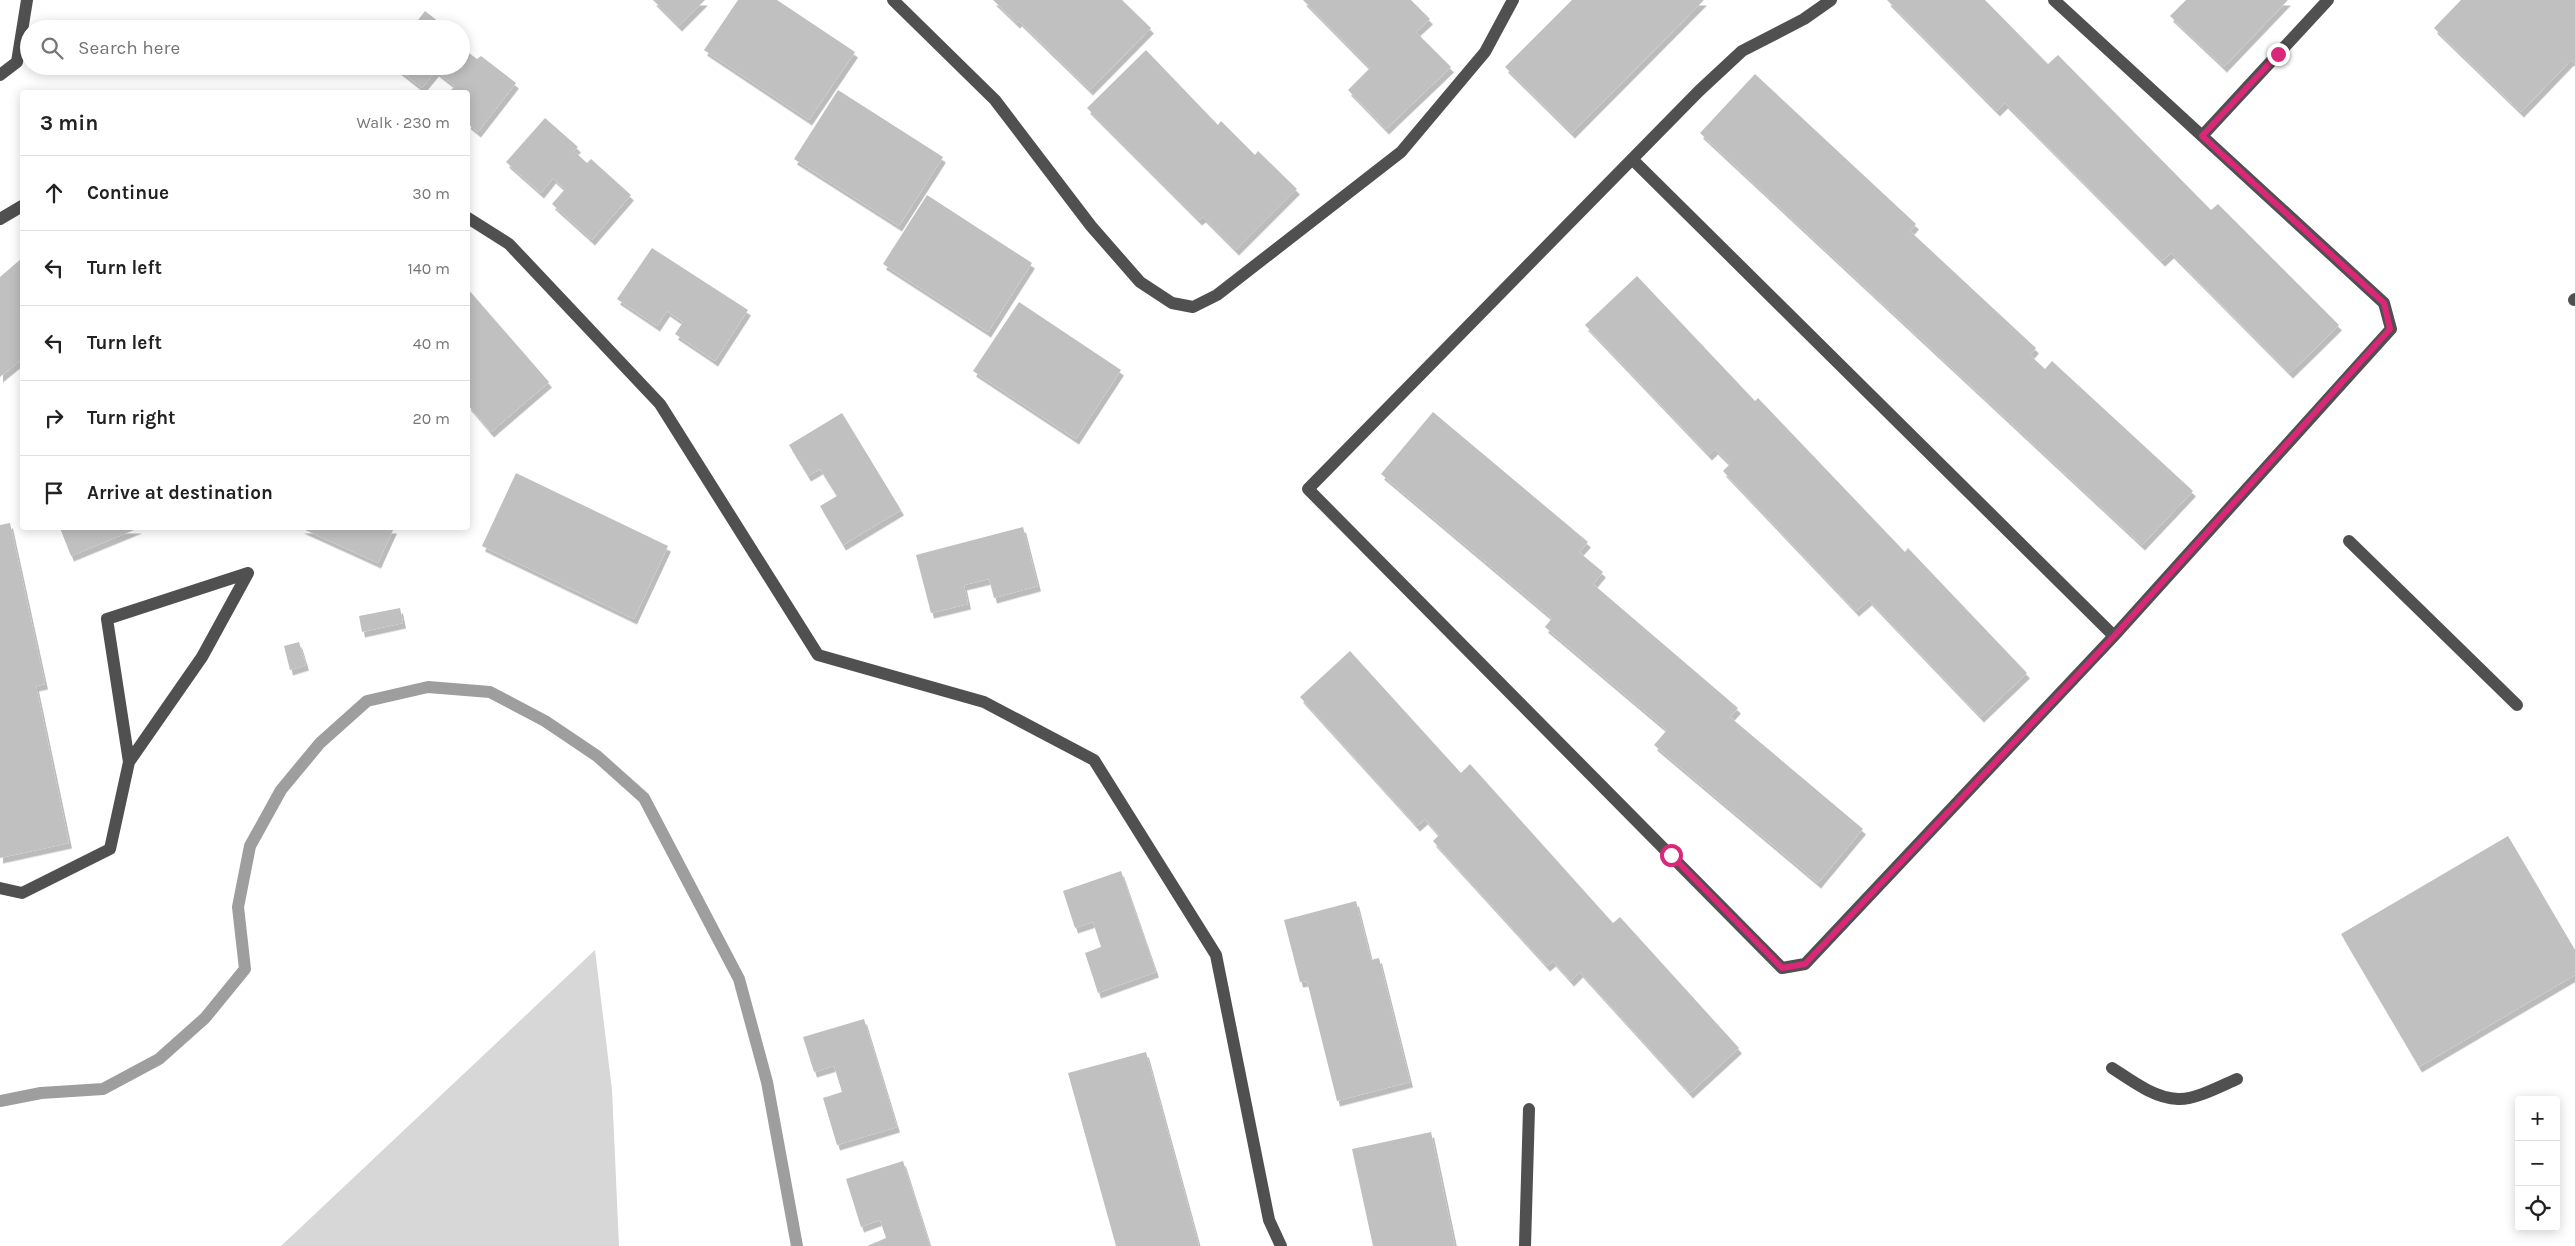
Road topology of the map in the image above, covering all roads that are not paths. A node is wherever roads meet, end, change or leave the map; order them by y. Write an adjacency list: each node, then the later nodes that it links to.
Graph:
1 (27, 0): 7 (street)
2 (893, 0): 3 (street)
3 (1514, 0)
4 (1831, 0): 11 (street)
5 (2054, 0): 10 (street)
6 (2328, 0): 10 (street)
7 (24, 20)
8 (20, 43): 9 (street)
9 (0, 75)
10 (2202, 136): 16 (street)
11 (1632, 159): 16 (street); 16 (street)
12 (20, 207): 13 (street)
13 (0, 218)
14 (470, 219): 23 (street)
15 (2349, 542): 17 (street)
16 (2114, 636)
17 (2517, 704)
18 (130, 762): 18 (street); 19 (street)
19 (0, 888)
20 (2112, 1068): 21 (street)
21 (2237, 1079)
22 (1529, 1109): 24 (street)
23 (1281, 1246)
24 (1525, 1246)

